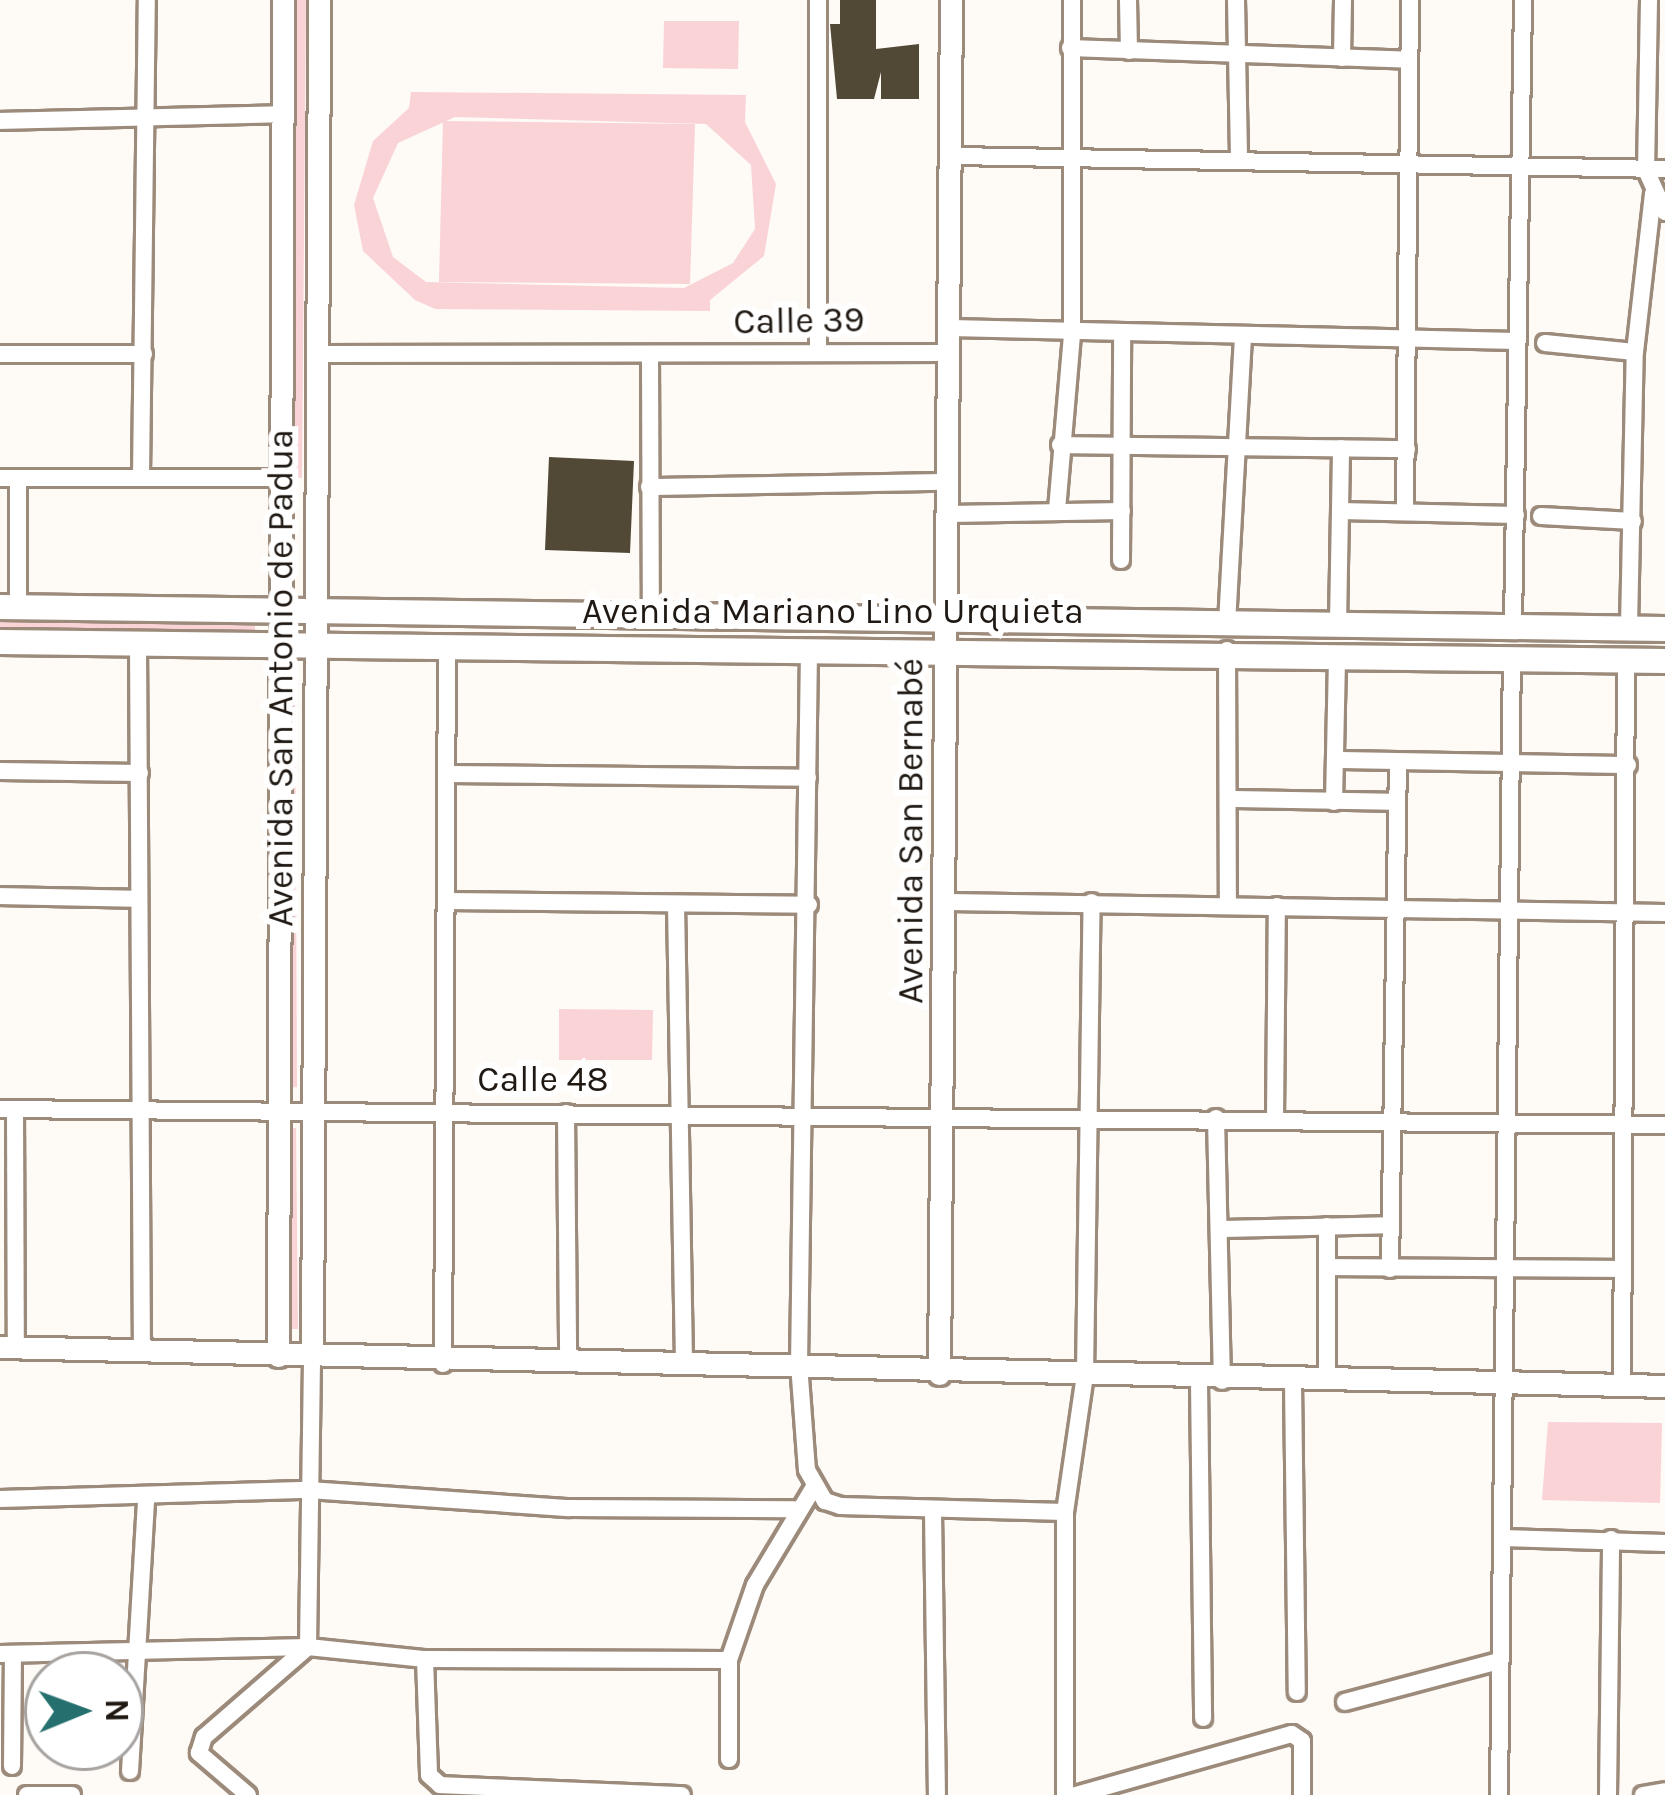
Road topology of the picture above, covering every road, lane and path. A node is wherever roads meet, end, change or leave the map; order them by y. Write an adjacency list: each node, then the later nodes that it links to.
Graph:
1 (147, 0): 20 (street)
2 (283, 0): 19 (street, Avenida San Antonio de Padua)
3 (319, 0): 42 (street, Avenida San Antonio de Padua)
4 (818, 0): 37 (street)
5 (951, 0): 22 (street, Avenida San Bernabé)
6 (1072, 0): 13 (street)
7 (1128, 0): 14 (street)
8 (1236, 0): 16 (street)
9 (1343, 0): 17 (street)
10 (1410, 0): 18 (street)
11 (1523, 0): 26 (street)
12 (1649, 0): 15 (street)
13 (1070, 48): 14 (street); 24 (street)
14 (1129, 51): 16 (street)
15 (1656, 51): 27 (street)
16 (1235, 54): 17 (street); 23 (street)
17 (1342, 58): 18 (street)
18 (1409, 60): 25 (street)
19 (284, 114): 20 (street); 51 (street, Avenida San Antonio de Padua)
20 (147, 118): 21 (street); 41 (street)
21 (0, 121)
22 (954, 156): 24 (street); 30 (street, Avenida San Bernabé)
23 (1240, 158): 24 (street); 25 (street)
24 (1074, 161): 31 (street)
25 (1407, 162): 26 (street); 34 (street)
26 (1522, 162): 27 (street); 35 (street)
27 (1656, 170): 28 (street)
28 (1653, 193): 29 (street); 38 (street)
29 (1665, 212)
30 (950, 328): 31 (street); 39 (street, Avenida San Bernabé)
31 (1072, 334): 32 (street); 44 (street)
32 (1122, 336): 33 (street); 45 (street)
33 (1243, 337): 34 (street); 46 (street)
34 (1408, 340): 35 (street); 48 (street)
35 (1517, 341): 59 (street)
36 (1545, 343): 38 (street)
37 (818, 352): 39 (street, Calle 39); 43 (street, Calle 39)
38 (1635, 352): 61 (street)
39 (949, 353): 52 (street, Avenida San Bernabé)
40 (0, 354): 41 (street)
41 (144, 354): 49 (street)
42 (317, 354): 43 (street, Calle 39); 65 (street, Avenida San Antonio de Padua)
43 (650, 357): 53 (street)
44 (1060, 445): 45 (street); 54 (street)
45 (1119, 446): 46 (street); 55 (street)
46 (1234, 446): 47 (street); 68 (street)
47 (1341, 448): 48 (street); 56 (street)
48 (1407, 449): 57 (street)
49 (140, 476): 50 (street); 51 (street)
50 (9, 478): 63 (street)
51 (280, 478): 64 (street, Avenida San Antonio de Padua)
52 (949, 482): 53 (street); 58 (street, Avenida San Bernabé)
53 (649, 488): 66 (street)
54 (1057, 510): 55 (street); 58 (street)
55 (1121, 511): 62 (street)
56 (1340, 511): 57 (street); 69 (street)
57 (1405, 512): 59 (street)
58 (949, 514): 67 (street, Avenida San Bernabé)
59 (1516, 515): 70 (street)
60 (1541, 516): 61 (street)
61 (1633, 521): 71 (street)
62 (1121, 560)
63 (9, 607): 64 (main road, Avenida Mariano Lino Urquieta)
64 (275, 611): 65 (main road, Avenida Mariano Lino Urquieta); 75 (street, Avenida San Antonio de Padua)
65 (314, 614): 66 (main road, Avenida Mariano Lino Urquieta); 73 (street, Avenida San Antonio de Padua)
66 (651, 618): 67 (main road, Avenida Mariano Lino Urquieta)
67 (942, 620): 68 (main road, Avenida Mariano Lino Urquieta); 78 (street, Avenida San Bernabé)
68 (1227, 623): 69 (main road, Avenida Mariano Lino Urquieta)
69 (1337, 624): 70 (main road, Avenida Mariano Lino Urquieta)
70 (1513, 625): 71 (main road, Avenida Mariano Lino Urquieta)
71 (1629, 628): 72 (main road, Avenida Mariano Lino Urquieta)
72 (1665, 628)
73 (313, 641): 75 (main road, Avenida Mariano Lino Urquieta); 77 (main road, Avenida Mariano Lino Urquieta); 94 (street, Avenida San Antonio de Padua)
74 (0, 642): 76 (main road, Avenida Mariano Lino Urquieta)
75 (276, 642): 76 (main road, Avenida Mariano Lino Urquieta); 93 (street, Avenida San Antonio de Padua)
76 (138, 644): 90 (street)
77 (448, 647): 79 (main road, Avenida Mariano Lino Urquieta); 91 (street)
78 (944, 648): 79 (main road, Avenida Mariano Lino Urquieta); 80 (main road, Avenida Mariano Lino Urquieta); 101 (street, Avenida San Bernabé)
79 (809, 650): 92 (street)
80 (1227, 650): 81 (main road, Avenida Mariano Lino Urquieta); 95 (street)
81 (1337, 654): 82 (main road, Avenida Mariano Lino Urquieta); 85 (street)
82 (1512, 656): 83 (main road, Avenida Mariano Lino Urquieta); 87 (street)
83 (1625, 659): 84 (main road, Avenida Mariano Lino Urquieta); 88 (street)
84 (1665, 661)
85 (1335, 760): 86 (street); 96 (street)
86 (1398, 761): 87 (street); 97 (street)
87 (1511, 762): 88 (street); 108 (street)
88 (1628, 765): 109 (street)
89 (0, 771): 90 (street)
90 (140, 772): 99 (street)
91 (448, 774): 92 (street); 100 (street)
92 (808, 778): 104 (street)
93 (280, 794): 94 (street); 111 (street, Avenida San Antonio de Padua)
94 (313, 794): 112 (street, Avenida San Antonio de Padua)
95 (1228, 799): 96 (street); 105 (street)
96 (1334, 802): 97 (street)
97 (1397, 802): 107 (street)
98 (0, 896): 99 (street)
99 (139, 899): 114 (street)
100 (447, 902): 103 (street); 117 (street)
101 (946, 902): 102 (street); 121 (street, Avenida San Bernabé)
102 (1092, 902): 105 (street); 122 (street)
103 (676, 904): 104 (street); 119 (street)
104 (809, 905): 120 (street)
105 (1228, 905): 106 (street)
106 (1277, 905): 107 (street); 124 (street)
107 (1394, 908): 108 (street); 125 (street)
108 (1512, 909): 109 (street); 126 (street)
109 (1629, 913): 110 (street); 127 (street)
110 (1665, 913)
111 (280, 945): 112 (street); 115 (street, Avenida San Antonio de Padua)
112 (312, 945): 116 (street, Avenida San Antonio de Padua)
113 (8, 1109): 114 (street, Calle 48); 136 (street)
114 (140, 1110): 115 (street, Calle 48); 137 (street)
115 (280, 1111): 116 (street, Calle 48); 138 (street, Avenida San Antonio de Padua)
116 (312, 1111): 117 (street, Calle 48); 139 (street, Avenida San Antonio de Padua)
117 (446, 1112): 118 (street, Calle 48); 142 (street)
118 (566, 1113): 119 (street, Calle 48); 141 (street)
119 (682, 1114): 120 (street, Calle 48); 140 (street)
120 (802, 1115): 121 (street, Calle 48); 143 (street)
121 (944, 1116): 122 (street, Calle 48); 144 (street, Avenida San Bernabé)
122 (1086, 1118): 123 (street, Calle 48); 145 (street)
123 (1216, 1118): 124 (street, Calle 48); 131 (street)
124 (1275, 1119): 125 (street, Calle 48)
125 (1391, 1121): 126 (street, Calle 48); 130 (street)
126 (1510, 1122): 127 (street, Calle 48); 134 (street)
127 (1622, 1124): 128 (street, Calle 48); 135 (street)
128 (1665, 1125)
129 (1327, 1226): 130 (street); 131 (street); 132 (street)
130 (1390, 1226): 133 (street)
131 (1220, 1229): 148 (street)
132 (1328, 1267): 133 (street); 146 (street)
133 (1390, 1268): 134 (street)
134 (1510, 1268): 135 (street); 150 (street)
135 (1622, 1269): 152 (street)
136 (8, 1347): 137 (street)
137 (142, 1353): 138 (street)
138 (278, 1356): 139 (street)
139 (312, 1358): 142 (street); 154 (street)
140 (684, 1361): 141 (street); 143 (street)
141 (568, 1362): 142 (street)
142 (443, 1364)
143 (799, 1364): 144 (street); 153 (street)
144 (939, 1374): 145 (street)
145 (1085, 1376): 147 (street); 159 (street)
146 (1327, 1379): 149 (street); 150 (street)
147 (1199, 1382): 148 (street); 172 (street)
148 (1222, 1382): 149 (street)
149 (1293, 1382): 170 (street)
150 (1508, 1384): 152 (street); 160 (street)
151 (1665, 1386): 152 (street)
152 (1622, 1387)
153 (814, 1487): 157 (street); 158 (street)
154 (309, 1490): 155 (street); 157 (street); 163 (street)
155 (146, 1498): 156 (street); 164 (street)
156 (0, 1499)
157 (794, 1509): 168 (street)
158 (933, 1512): 159 (street); 180 (street)
159 (1065, 1512): 181 (street)
160 (1503, 1538): 161 (street); 169 (street)
161 (1611, 1539): 162 (street); 185 (street)
162 (1665, 1543)
163 (308, 1647): 165 (street); 167 (street); 178 (street)
164 (134, 1651)
165 (144, 1652)
166 (6, 1654): 174 (street)
167 (425, 1659): 168 (street); 179 (street)
168 (729, 1660): 173 (street)
169 (1499, 1661): 171 (street); 184 (street)
170 (1298, 1692)
171 (1345, 1702)
172 (1203, 1718)
173 (729, 1759)
174 (12, 1766)
175 (1665, 1791): 186 (street)
176 (27, 1795): 177 (street)
177 (72, 1795)
178 (248, 1795)
179 (682, 1795)
180 (938, 1795)
181 (1065, 1795)
182 (1076, 1795): 183 (street)
183 (1302, 1795)
184 (1499, 1795)
185 (1608, 1795)
186 (1643, 1795)

